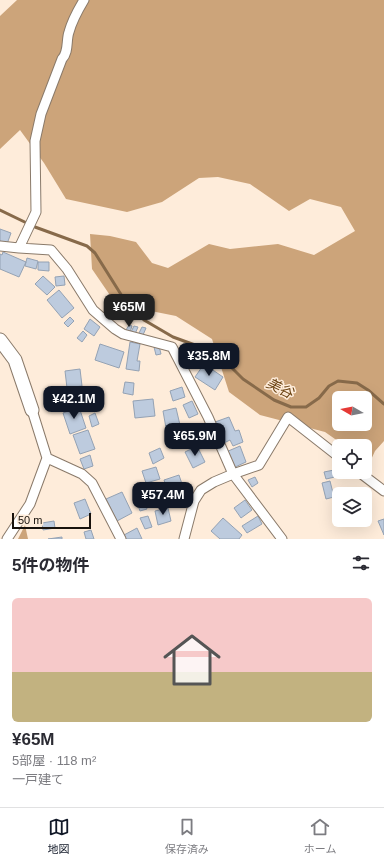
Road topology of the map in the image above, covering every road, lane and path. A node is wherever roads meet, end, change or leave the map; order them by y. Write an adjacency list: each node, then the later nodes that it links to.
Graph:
1 (84, 0): 3 (street)
2 (0, 246): 3 (street)
3 (19, 248): 8 (street)
4 (0, 340): 5 (street)
5 (32, 410): 7 (street)
6 (332, 452): 8 (street)
7 (47, 458): 11 (street); 12 (street)
8 (233, 474): 13 (street); 14 (street)
9 (368, 479): 10 (street)
10 (384, 491)
11 (7, 539)
12 (121, 539)
13 (184, 539)
14 (282, 539)

